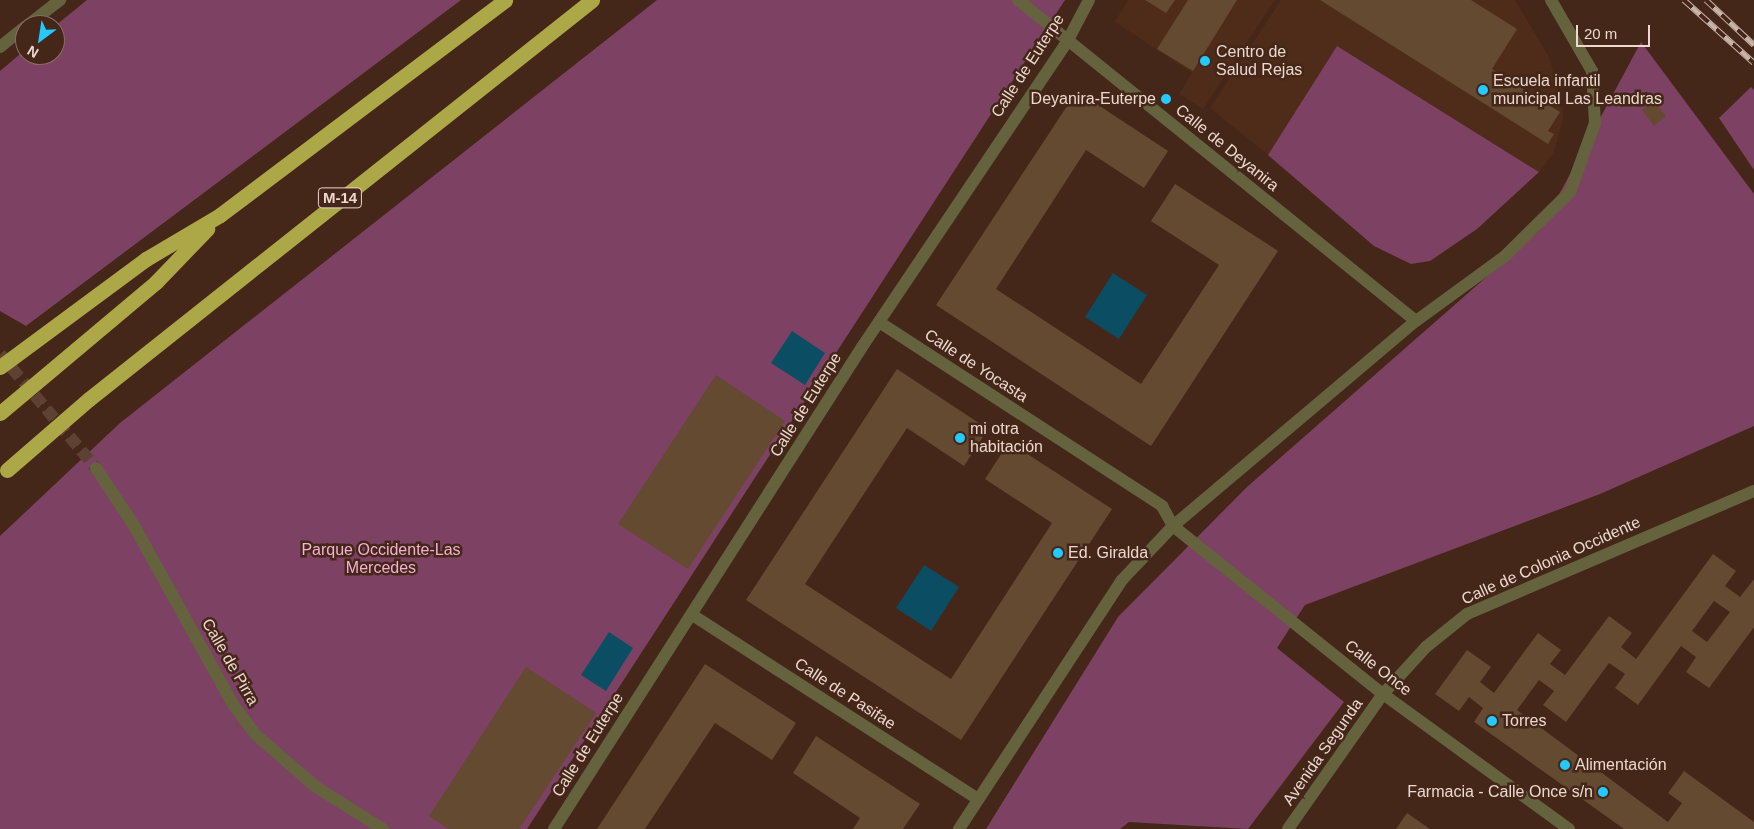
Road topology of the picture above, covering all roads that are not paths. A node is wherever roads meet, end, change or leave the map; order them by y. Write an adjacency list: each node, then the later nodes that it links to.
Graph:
1 (60, 0): 7 (street)
2 (505, 0): 11 (highway)
3 (592, 0): 17 (highway, M-14, bridge)
4 (1018, 0): 9 (street, Calle de Deyanira)
5 (1089, 0): 9 (street, Calle de Euterpe)
6 (1551, 0): 12 (street)
7 (41, 15)
8 (15, 36): 10 (street)
9 (1068, 40): 12 (street, Calle de Deyanira); 13 (street, Calle de Euterpe)
10 (0, 47)
11 (220, 215): 14 (highway); 15 (highway)
12 (1416, 321): 19 (street)
13 (879, 322): 19 (street, Calle de Yocasta); 20 (street, Calle de Euterpe)
14 (0, 367)
15 (0, 413)
16 (96, 468): 23 (street, Calle de Pirra)
17 (2, 474)
18 (1754, 491): 21 (street, Calle de Colonia Occidente)
19 (1173, 526): 21 (street, Calle Once); 22 (street)
20 (694, 616): 22 (street, Calle de Pasifae); 24 (street, Calle de Euterpe)
21 (1383, 694): 26 (street, Avenida Segunda); 27 (street, Calle Once)
22 (978, 799): 25 (street)
23 (382, 829)
24 (554, 829)
25 (959, 829)
26 (1288, 829)
27 (1569, 829)

